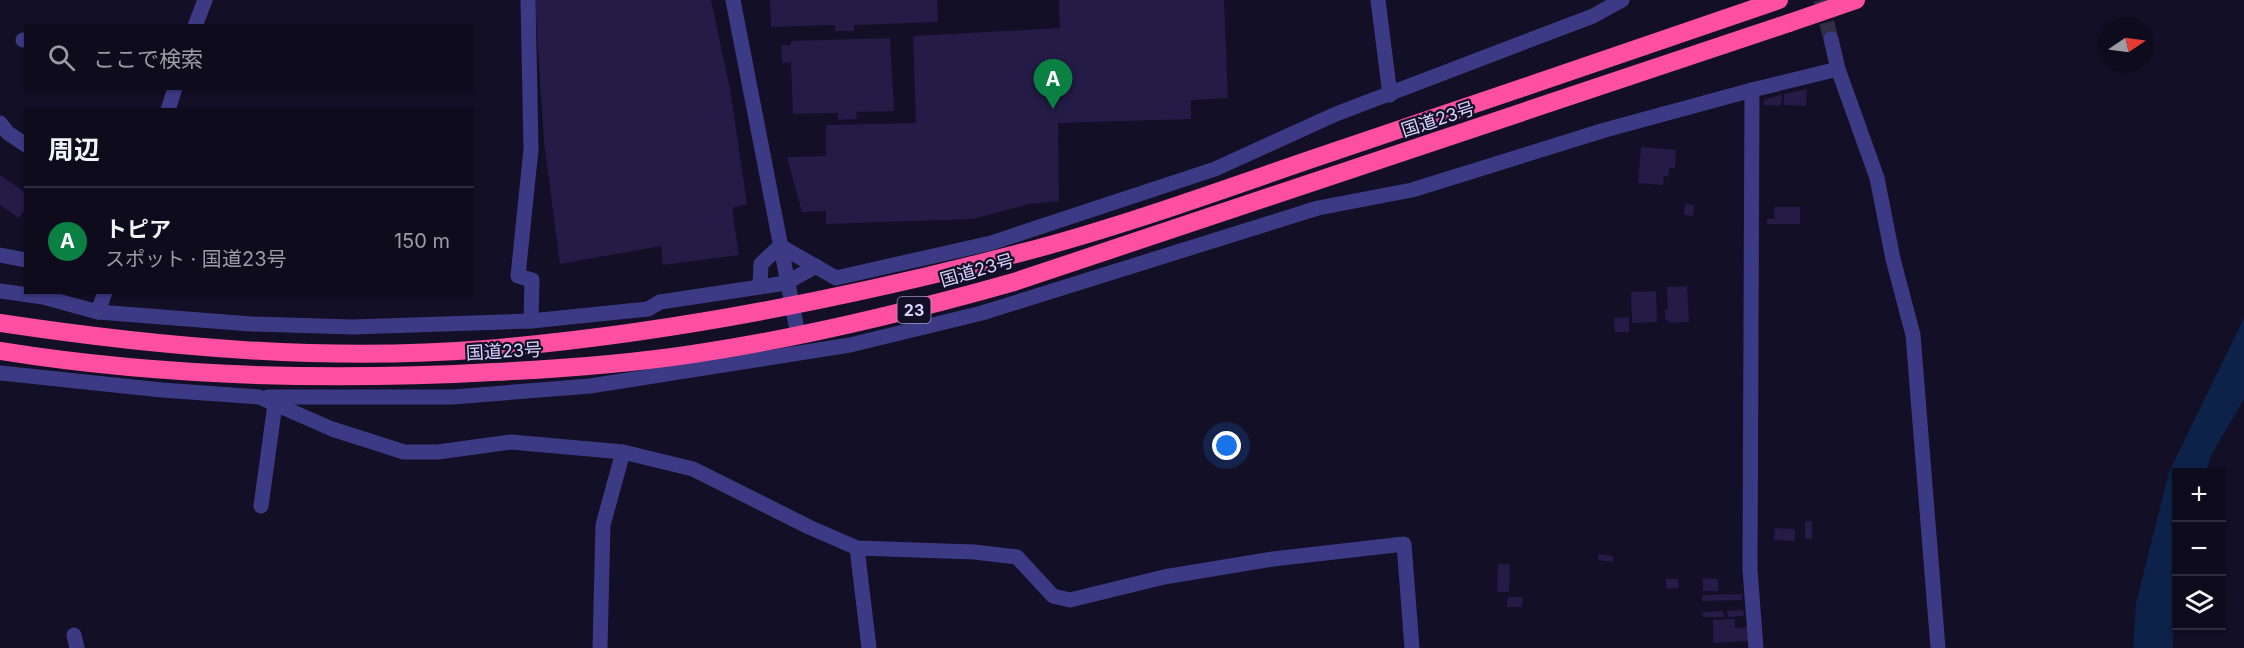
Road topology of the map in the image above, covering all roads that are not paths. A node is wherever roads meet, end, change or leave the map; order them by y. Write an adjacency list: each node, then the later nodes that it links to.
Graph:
1 (205, 0): 8 (street)
2 (528, 0): 29 (street)
3 (732, 0): 17 (street)
4 (1378, 0): 13 (street)
5 (1622, 0): 13 (street)
6 (1779, 0): 26 (highway, 国道23号 / 23)
7 (1856, 0): 32 (highway, 国道23号 / 23, bridge)
8 (196, 24)
9 (1831, 39): 10 (street)
10 (1838, 69): 12 (street); 44 (street)
11 (174, 90): 14 (street)
12 (1752, 90): 35 (street); 43 (street)
13 (1390, 95): 20 (street)
14 (169, 108)
15 (0, 123): 16 (street)
16 (24, 144)
17 (780, 246): 20 (street); 21 (street); 22 (street)
18 (0, 255): 19 (street)
19 (24, 260)
20 (816, 266): 21 (street)
21 (786, 284): 22 (street); 26 (street)
22 (760, 287): 27 (street)
23 (0, 291): 25 (street)
24 (104, 294): 28 (street)
25 (71, 299): 28 (street)
26 (792, 308): 31 (highway, 国道23号 / 23); 32 (street)
27 (648, 309): 29 (street); 31 (street)
28 (98, 312): 29 (street)
29 (531, 321)
30 (0, 323): 31 (highway, 国道23号 / 23)
31 (651, 331)
32 (798, 335): 33 (highway, 国道23号 / 23)
33 (0, 351)
34 (0, 373): 35 (street)
35 (259, 397): 36 (street)
36 (275, 404): 37 (street); 38 (street)
37 (623, 452): 39 (street); 40 (street)
38 (261, 506)
39 (857, 548): 41 (street); 42 (street)
40 (600, 648)
41 (869, 648)
42 (1412, 648)
43 (1756, 648)
44 (1938, 648)

